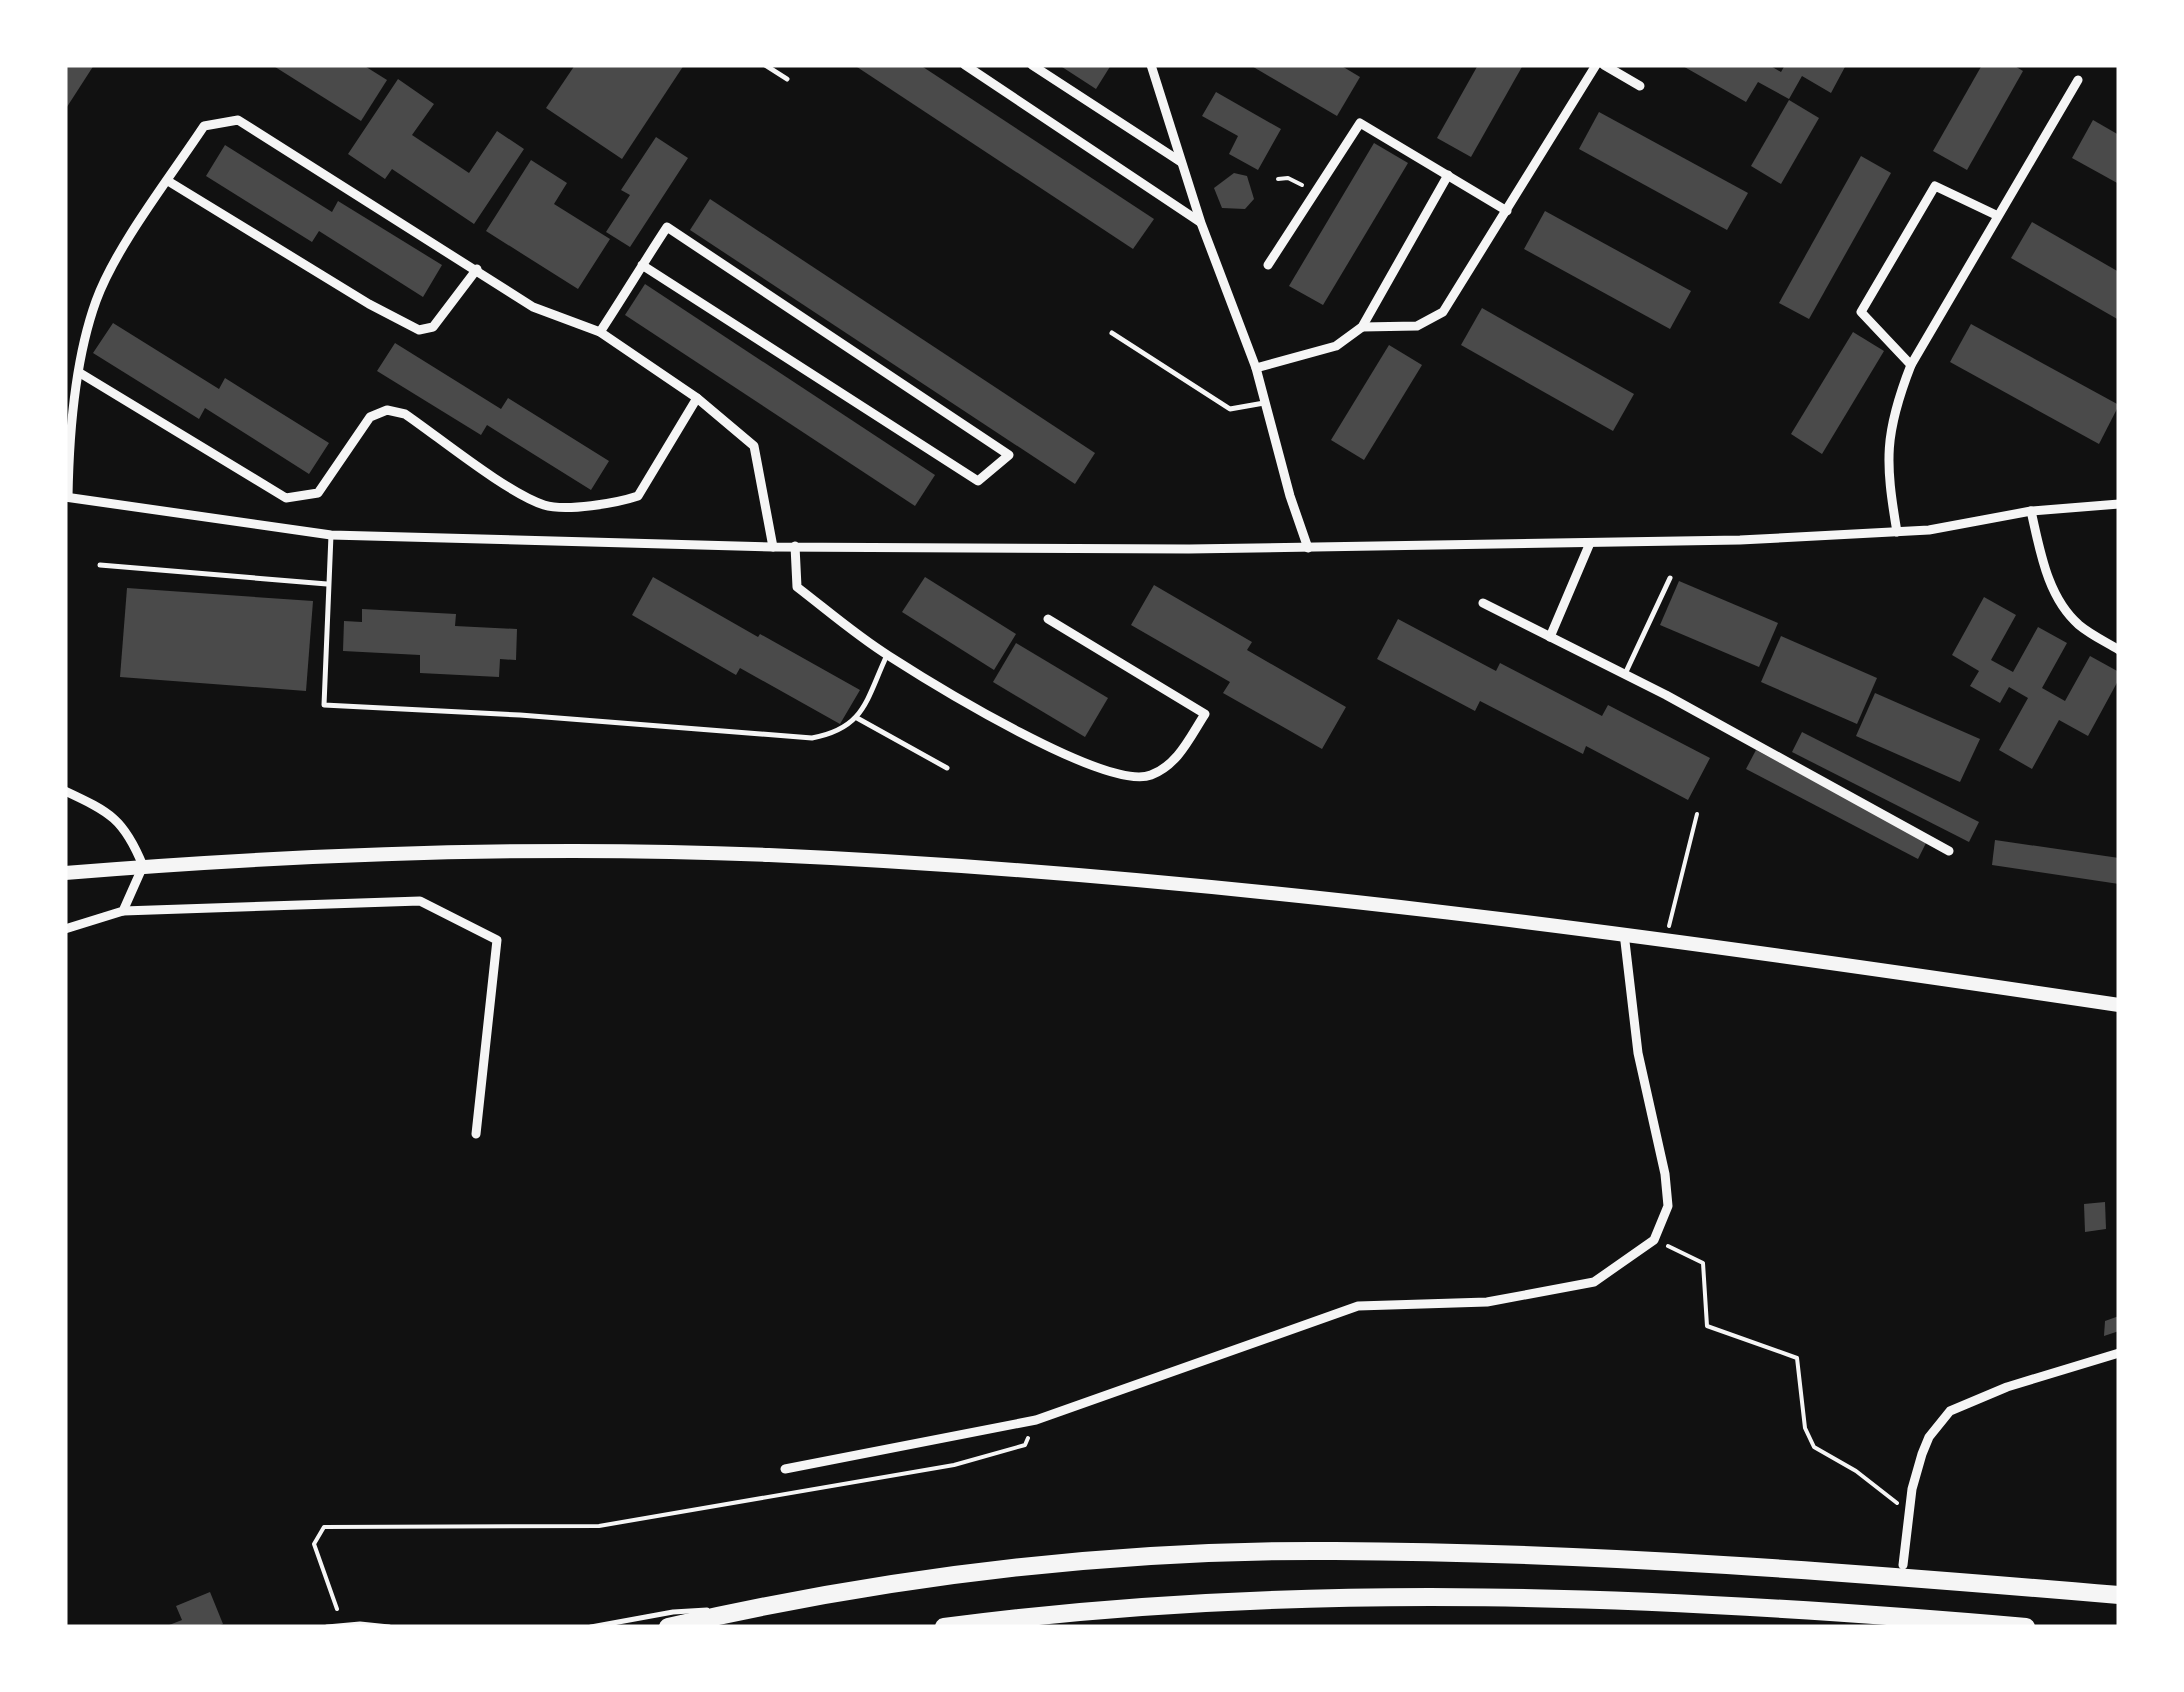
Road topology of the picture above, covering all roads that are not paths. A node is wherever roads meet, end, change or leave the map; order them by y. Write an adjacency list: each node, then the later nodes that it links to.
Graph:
1 (765, 65): 6 (lane)
2 (965, 65): 14 (street)
3 (1032, 65): 9 (street)
4 (1152, 65): 9 (street)
5 (1600, 65): 8 (street); 12 (street)
6 (787, 79)
7 (2078, 80): 13 (street)
8 (1640, 86)
9 (1181, 162): 14 (street)
10 (1448, 175): 12 (street); 16 (street); 18 (street)
11 (168, 181): 17 (street); 17 (street); 23 (street)
12 (1507, 211): 18 (street)
13 (1996, 215): 21 (street); 21 (street)
14 (1201, 222): 22 (street)
15 (642, 265): 15 (street); 19 (street)
16 (1268, 265)
17 (477, 269): 19 (street)
18 (1362, 328): 22 (street)
19 (600, 332): 24 (street)
20 (1112, 333): 25 (lane)
21 (1911, 365): 29 (street)
22 (1256, 368): 25 (street)
23 (80, 374): 24 (street); 26 (street)
24 (697, 398): 32 (street)
25 (1266, 403): 34 (street)
26 (66, 497): 30 (street)
27 (2119, 504): 28 (street)
28 (2032, 510): 29 (street); 41 (street)
29 (1897, 532): 31 (street)
30 (332, 535): 32 (street); 37 (lane)
31 (1590, 543): 34 (street); 40 (street)
32 (773, 546): 33 (street)
33 (795, 546): 34 (street); 42 (street)
34 (1308, 548)
35 (100, 565): 37 (lane)
36 (1670, 578): 43 (lane)
37 (327, 584): 44 (lane)
38 (1483, 603): 40 (street)
39 (1048, 620): 42 (street)
40 (1550, 637): 43 (street)
41 (2119, 650)
42 (888, 655): 44 (lane)
43 (1626, 674): 47 (street)
44 (857, 718): 45 (lane)
45 (947, 768)
46 (65, 791): 48 (street)
47 (1949, 851)
48 (144, 866): 49 (main road); 50 (street); 52 (main road)
49 (65, 873)
50 (123, 911): 51 (street); 54 (street)
51 (65, 929)
52 (1624, 934): 53 (main road); 56 (street)
53 (2119, 1005)
54 (476, 1134)
55 (2119, 1352): 57 (street)
56 (785, 1469)
57 (1903, 1565)
58 (2119, 1596): 59 (highway)
59 (750, 1608): 62 (lane); 63 (highway)
60 (327, 1627): 61 (lane)
61 (389, 1627)
62 (591, 1627)
63 (668, 1627)
64 (944, 1627): 65 (highway)
65 (2026, 1627)

